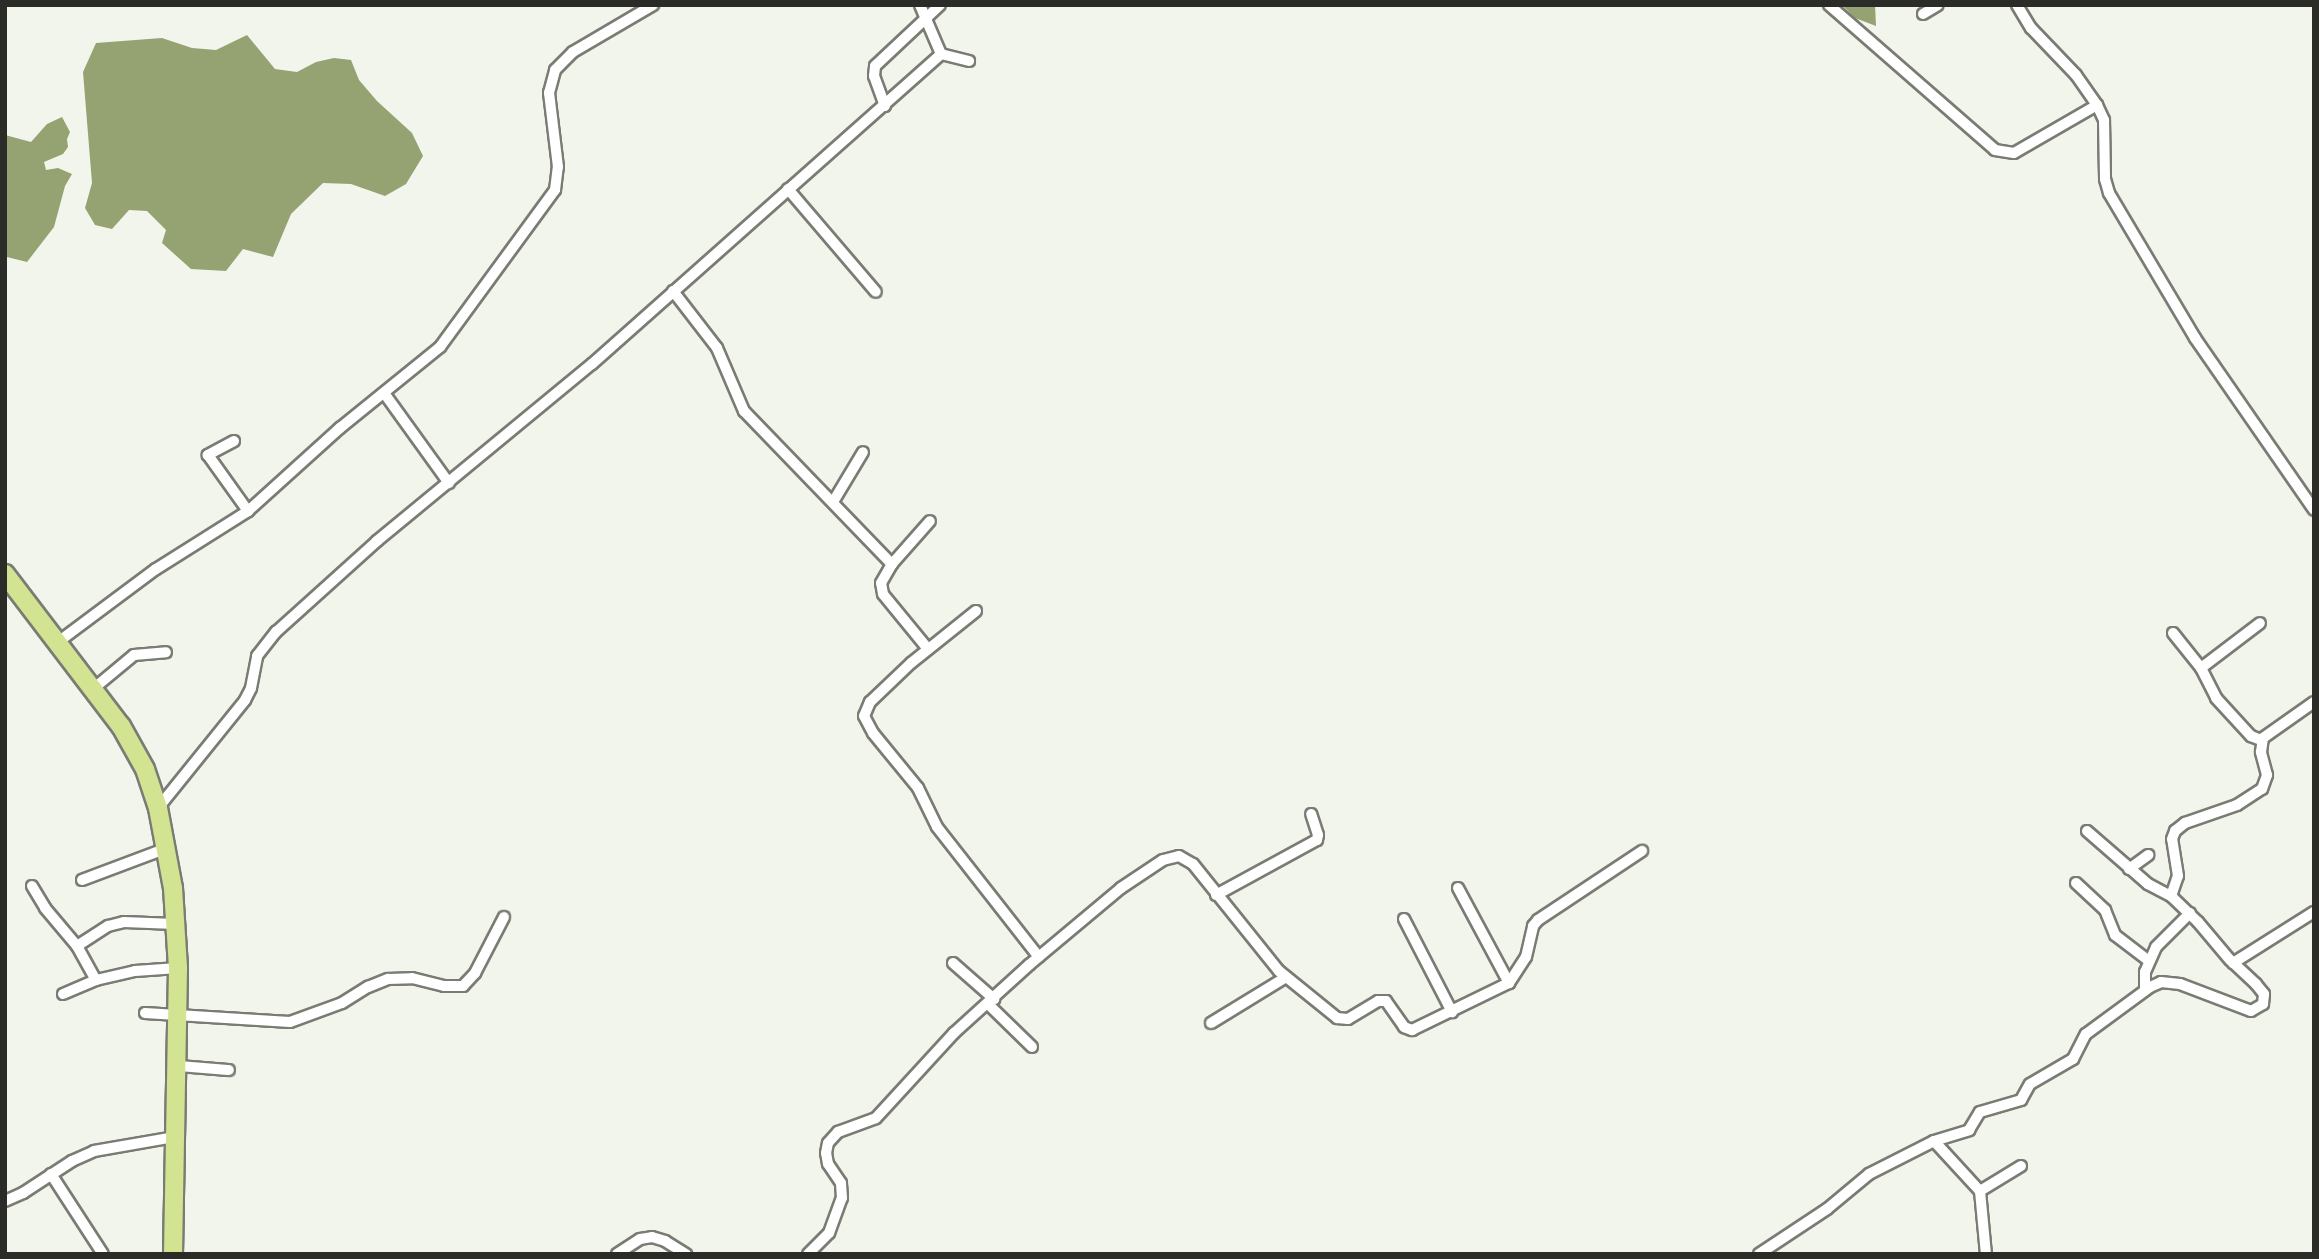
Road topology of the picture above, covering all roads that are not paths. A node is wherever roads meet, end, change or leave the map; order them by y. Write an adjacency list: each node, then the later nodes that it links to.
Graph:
1 (653, 5): 16 (street)
2 (920, 5): 8 (street)
3 (940, 5): 8 (street)
4 (1829, 5): 11 (street)
5 (1938, 5): 7 (street)
6 (2017, 5): 11 (street)
7 (1923, 14)
8 (926, 20): 9 (street); 12 (street)
9 (941, 54): 10 (street); 12 (street)
10 (970, 61)
11 (2097, 105): 21 (street)
12 (885, 106): 13 (street)
13 (788, 189): 14 (street); 15 (street)
14 (673, 291): 19 (street); 20 (street)
15 (876, 292)
16 (384, 393): 19 (street); 22 (street)
17 (234, 441): 22 (street)
18 (863, 452): 20 (street)
19 (449, 483): 36 (street)
20 (833, 502): 24 (street)
21 (2314, 510)
22 (248, 511): 29 (street)
23 (930, 521): 24 (street)
24 (892, 564): 30 (street)
25 (5, 574): 29 (main road)
26 (976, 611): 30 (street)
27 (2260, 623): 32 (street)
28 (2174, 633): 32 (street)
29 (58, 642): 33 (main road)
30 (928, 649): 55 (street)
31 (166, 652): 33 (street)
32 (2201, 668): 35 (street)
33 (93, 689): 36 (main road)
34 (2314, 702): 35 (street)
35 (2261, 740): 48 (street)
36 (158, 808): 39 (main road)
37 (1311, 814): 47 (street)
38 (2087, 831): 42 (street)
39 (167, 848): 43 (street); 53 (main road)
40 (1642, 852): 62 (street)
41 (2148, 855): 42 (street)
42 (2129, 869): 48 (street)
43 (82, 880)
44 (2076, 883): 56 (street)
45 (32, 886): 54 (street)
46 (1458, 888): 62 (street)
47 (1216, 895): 55 (street); 60 (street)
48 (2171, 896): 50 (street)
49 (2314, 912): 58 (street)
50 (2190, 913): 56 (street); 58 (street)
51 (503, 917): 67 (street)
52 (1404, 919): 68 (street)
53 (175, 924): 54 (street); 59 (main road)
54 (77, 946): 61 (street)
55 (1039, 957): 65 (street)
56 (2148, 961): 63 (street)
57 (953, 963): 65 (street)
58 (2233, 963): 63 (street)
59 (177, 968): 61 (street); 67 (main road)
60 (1286, 977): 68 (street); 69 (street)
61 (96, 980): 64 (street)
62 (1509, 983): 68 (street)
63 (2145, 990): 74 (street)
64 (63, 994)
65 (991, 1002): 70 (street); 83 (street)
66 (145, 1013): 67 (street)
67 (178, 1013): 71 (main road)
68 (1452, 1013)
69 (1211, 1023)
70 (1032, 1047)
71 (178, 1066): 72 (street); 73 (main road)
72 (229, 1070)
73 (174, 1137): 76 (street); 80 (main road)
74 (1934, 1141): 77 (street); 84 (street)
75 (2021, 1166): 77 (street)
76 (51, 1174): 78 (street); 79 (street)
77 (1980, 1191): 85 (street)
78 (5, 1201)
79 (103, 1254)
80 (173, 1254)
81 (617, 1254): 82 (street)
82 (686, 1254)
83 (808, 1254)
84 (1759, 1254)
85 (1986, 1254)

